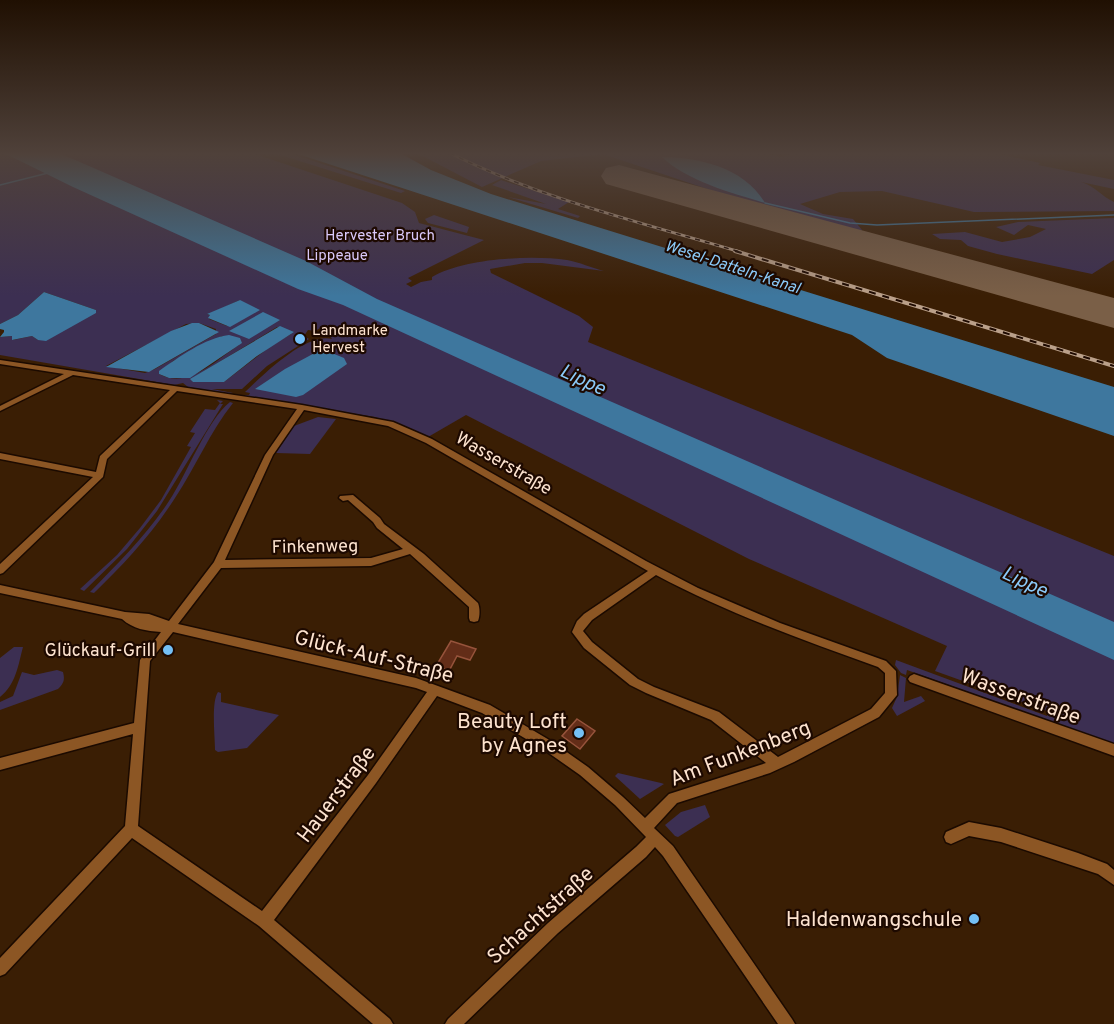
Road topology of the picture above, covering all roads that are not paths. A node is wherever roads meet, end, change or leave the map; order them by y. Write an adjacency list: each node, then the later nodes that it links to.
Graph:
1 (0, 362): 2 (street, Wasserstraße)
2 (73, 372): 3 (street, Wasserstraße); 5 (street)
3 (176, 388): 4 (street, Wasserstraße); 7 (street)
4 (302, 407): 10 (street); 12 (street, Wasserstraße)
5 (0, 409)
6 (0, 456): 7 (street)
7 (100, 475): 11 (street)
8 (343, 498): 9 (street, Finkenweg)
9 (410, 550): 10 (street, Finkenweg); 14 (street, Finkenweg)
10 (218, 564): 15 (street)
11 (0, 570)
12 (656, 571): 16 (street, Wasserstraße); 22 (street)
13 (0, 589): 15 (street, Glück-Auf-Straße)
14 (474, 618)
15 (171, 627): 18 (street, Glück-Auf-Straße); 19 (street)
16 (890, 671): 22 (street, Am Funkenberg)
17 (914, 679): 20 (street, Wasserstraße)
18 (435, 689): 24 (street, Glück-Auf-Straße); 27 (street, Hauerstraße)
19 (139, 727): 21 (street); 23 (street)
20 (1114, 750)
21 (0, 764)
22 (777, 764): 24 (street, Am Funkenberg)
23 (130, 829): 27 (street); 28 (street)
24 (650, 832): 30 (street, Schachtstraße); 31 (street, Glück-Auf-Straße)
25 (951, 837): 26 (street)
26 (1114, 878)
27 (264, 921): 29 (street)
28 (0, 969)
29 (385, 1024)
30 (453, 1024)
31 (787, 1024)

